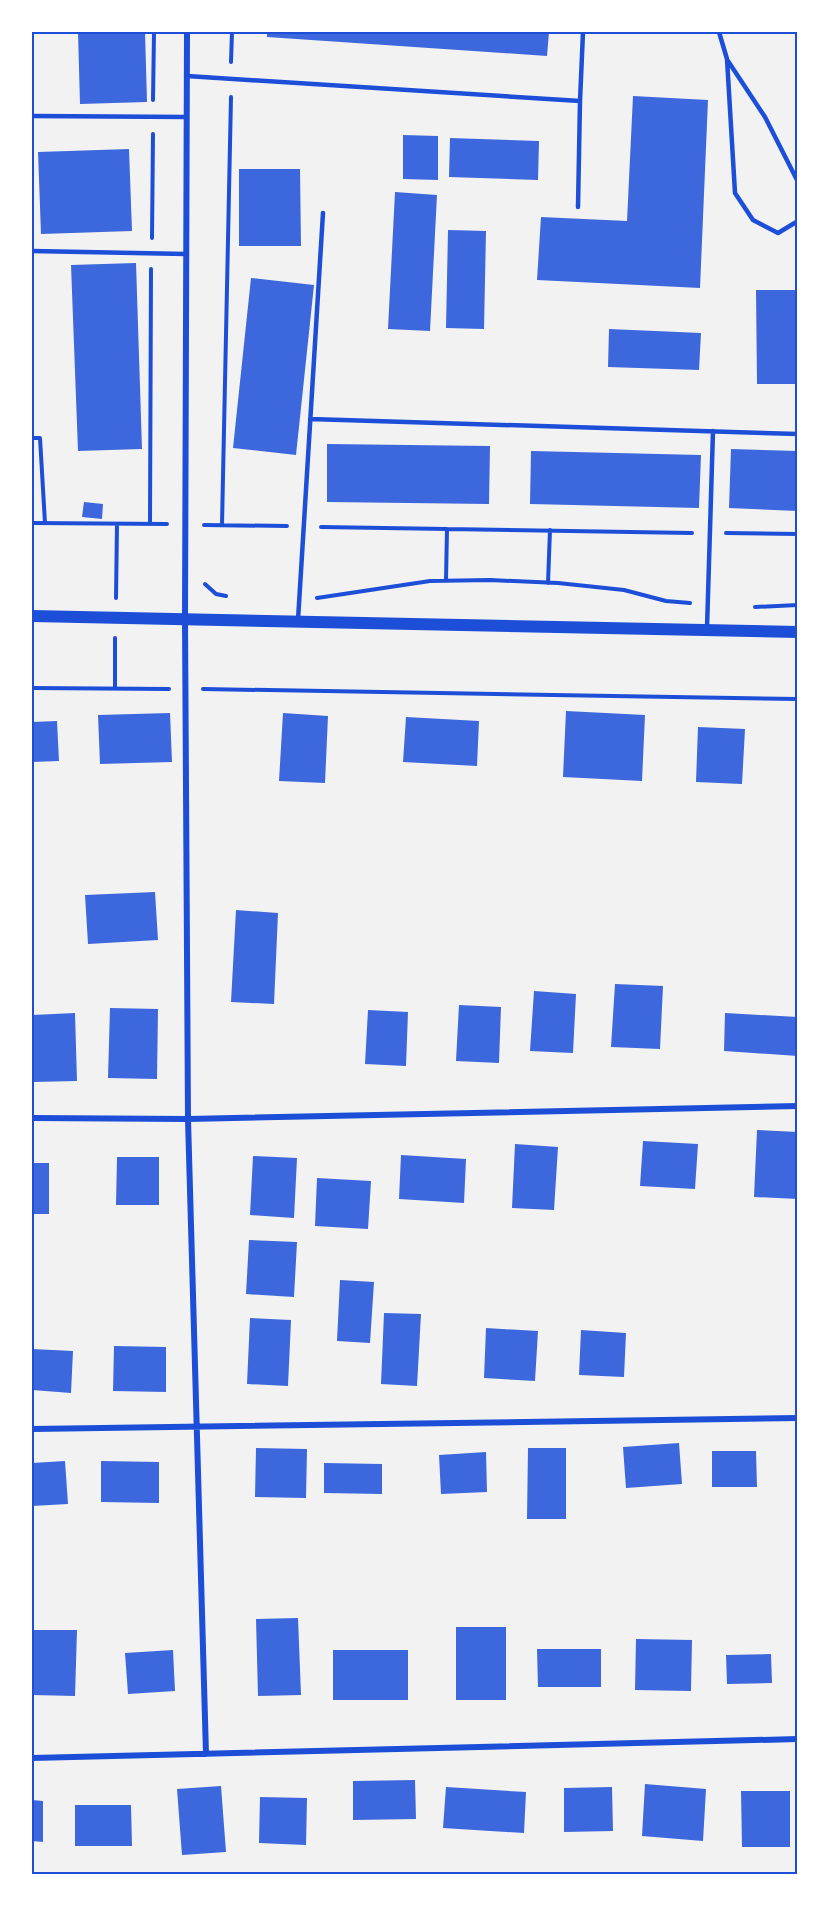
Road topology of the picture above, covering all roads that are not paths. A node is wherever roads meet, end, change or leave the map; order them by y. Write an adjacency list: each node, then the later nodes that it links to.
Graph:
1 (186, 32): 5 (street)
2 (583, 32): 6 (lane)
3 (719, 32): 4 (lane)
4 (727, 59): 9 (lane); 12 (lane)
5 (186, 76): 6 (lane); 8 (street)
6 (580, 101): 10 (lane)
7 (32, 116): 8 (lane)
8 (187, 117): 14 (street)
9 (798, 182)
10 (578, 207)
11 (323, 213): 15 (lane)
12 (798, 221)
13 (32, 251): 14 (lane)
14 (186, 254): 19 (street)
15 (310, 419): 16 (lane); 20 (lane)
16 (713, 431): 17 (lane); 21 (lane)
17 (798, 434)
18 (32, 616): 19 (main road)
19 (185, 620): 20 (main road); 25 (street)
20 (298, 623): 21 (main road)
21 (707, 630): 22 (main road)
22 (798, 632)
23 (798, 1106): 25 (street)
24 (32, 1118): 25 (street)
25 (188, 1119): 27 (street)
26 (798, 1418): 27 (street)
27 (197, 1425): 28 (street); 30 (street)
28 (32, 1430)
29 (798, 1738): 30 (street)
30 (206, 1754): 31 (street)
31 (32, 1758)

